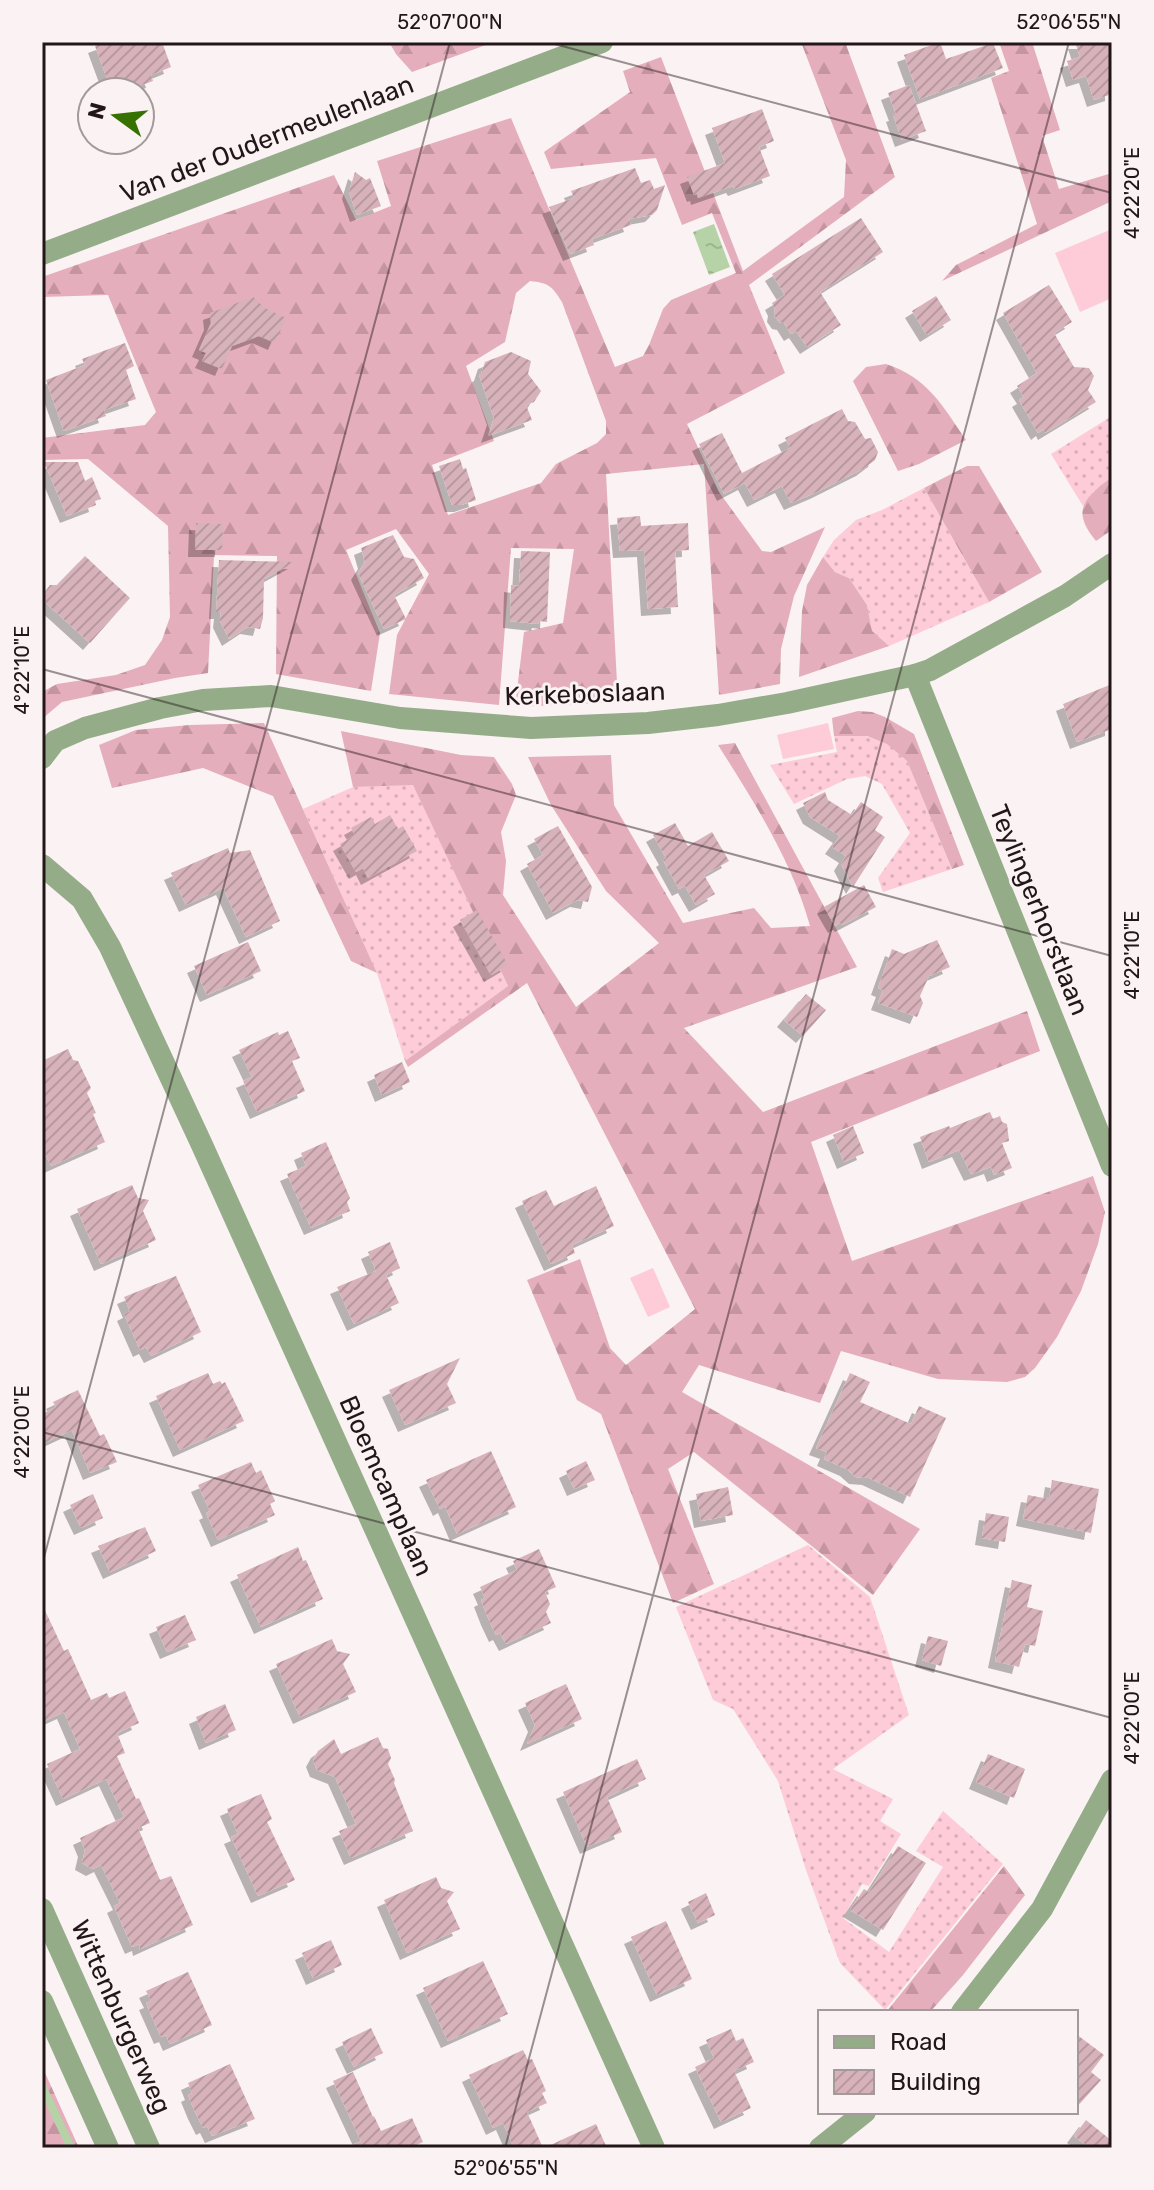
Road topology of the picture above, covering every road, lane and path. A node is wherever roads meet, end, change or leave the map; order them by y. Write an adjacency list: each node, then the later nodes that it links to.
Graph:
1 (602, 42): 2 (street, Van der Oudermeulenlaan)
2 (42, 254)
3 (1112, 564): 4 (street, Kerkeboslaan)
4 (915, 675): 5 (street, Kerkeboslaan); 7 (street, Teylingerhorstlaan)
5 (42, 758)
6 (42, 865): 15 (street, Bloemcamplaan)
7 (1112, 1166)
8 (1112, 1780): 11 (street)
9 (42, 1909): 14 (street, Wittenburgerweg)
10 (42, 2001): 13 (street)
11 (964, 2010)
12 (862, 2114): 16 (street)
13 (108, 2148)
14 (149, 2148)
15 (654, 2148)
16 (820, 2148)

